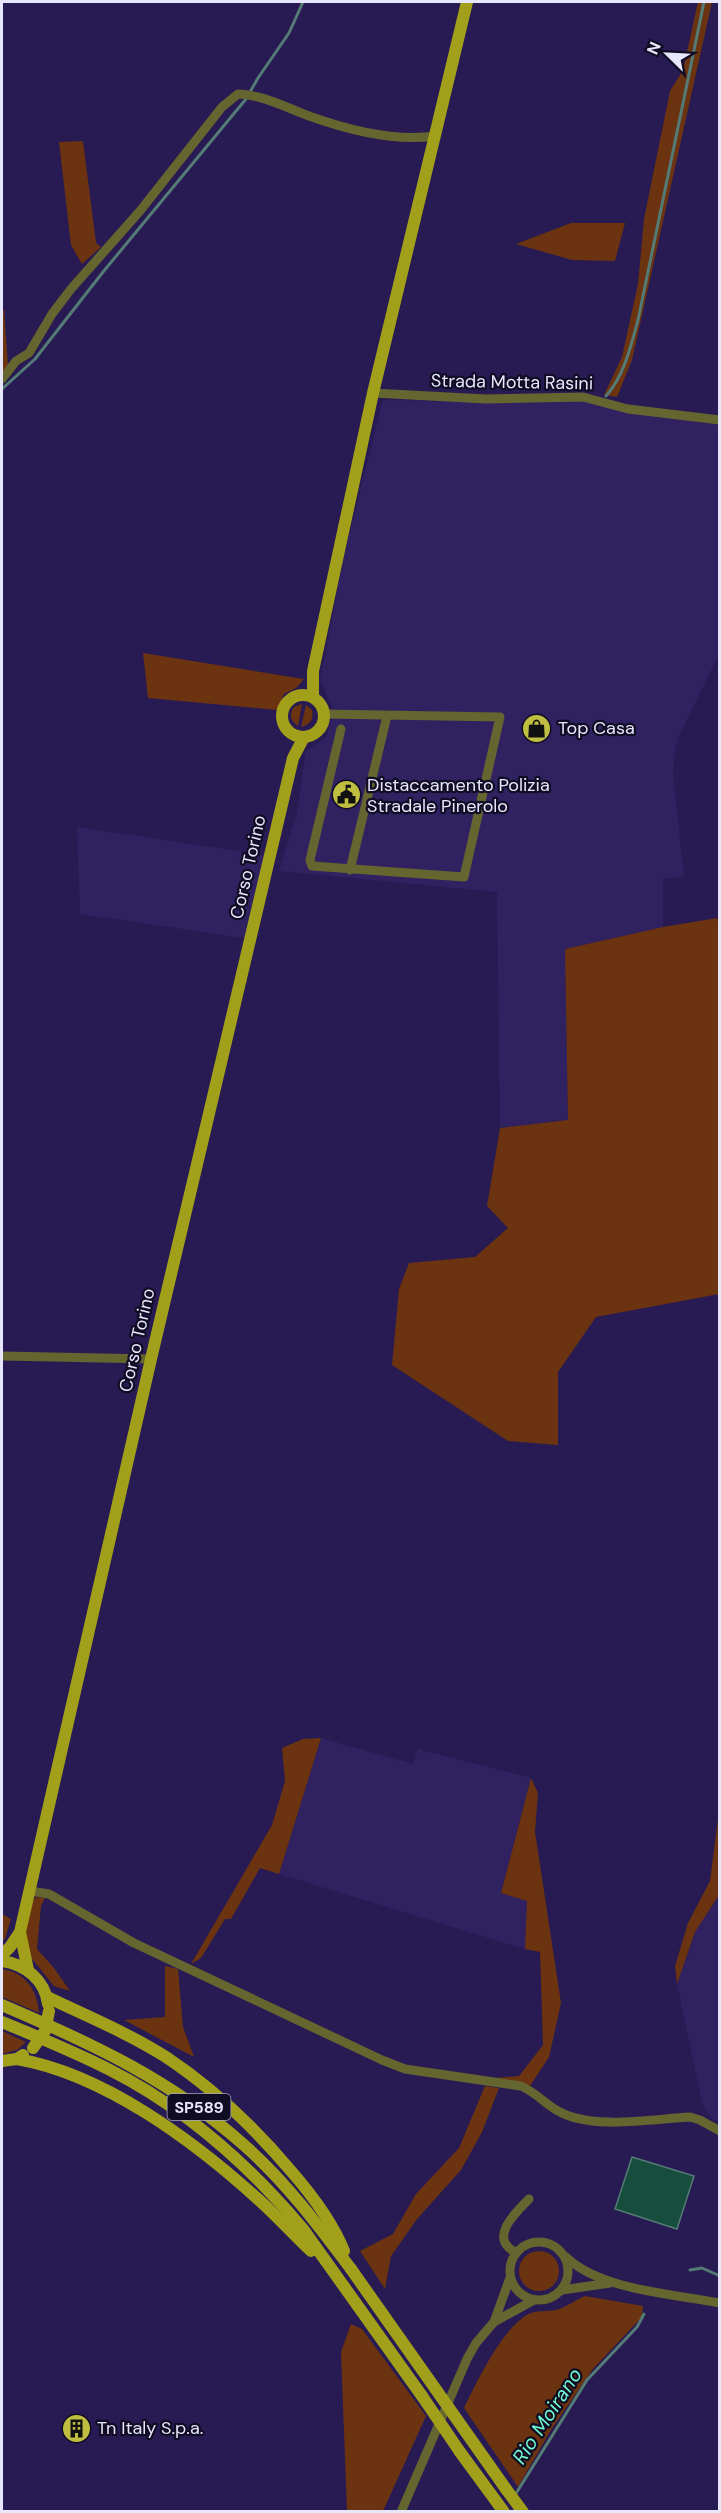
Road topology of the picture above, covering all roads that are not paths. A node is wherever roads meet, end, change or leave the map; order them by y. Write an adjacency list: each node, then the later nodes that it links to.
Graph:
1 (467, 2): 2 (main road)
2 (436, 136): 3 (street); 4 (main road)
3 (2, 379)
4 (373, 393): 5 (street, Strada Motta Rasini); 6 (main road)
5 (720, 420)
6 (313, 671): 7 (main road); 8 (main road)
7 (300, 695): 8 (main road); 12 (main road)
8 (313, 697): 9 (main road)
9 (324, 714): 10 (street); 13 (main road)
10 (387, 716): 15 (street); 15 (street)
11 (342, 729): 15 (street)
12 (289, 732): 13 (main road); 14 (main road)
13 (304, 737): 14 (main road)
14 (292, 758): 17 (main road, Corso Torino)
15 (350, 870)
16 (2, 1356): 17 (street)
17 (151, 1359): 18 (main road, Corso Torino)
18 (30, 1891): 19 (main road, Corso Torino); 27 (street)
19 (20, 1932): 20 (main road); 22 (main road)
20 (2, 1955)
21 (2, 1961): 22 (main road)
22 (28, 1970): 23 (main road)
23 (47, 1997): 26 (main road, bridge); 31 (main road)
24 (2, 2005): 31 (main road, SP589)
25 (2, 2022): 32 (main road, SP589)
26 (7, 2062): 32 (main road)
27 (720, 2131)
28 (529, 2199): 29 (street)
29 (515, 2252): 30 (street); 33 (street)
30 (562, 2253): 34 (street); 35 (street)
31 (351, 2269): 40 (main road, SP589, bridge)
32 (333, 2271): 39 (main road, SP589, bridge)
33 (510, 2278): 36 (street); 38 (street)
34 (610, 2283): 35 (street); 37 (street)
35 (561, 2290): 36 (street)
36 (534, 2300): 38 (street)
37 (720, 2303)
38 (494, 2322): 41 (street)
39 (501, 2507)
40 (521, 2509)
41 (401, 2511)

